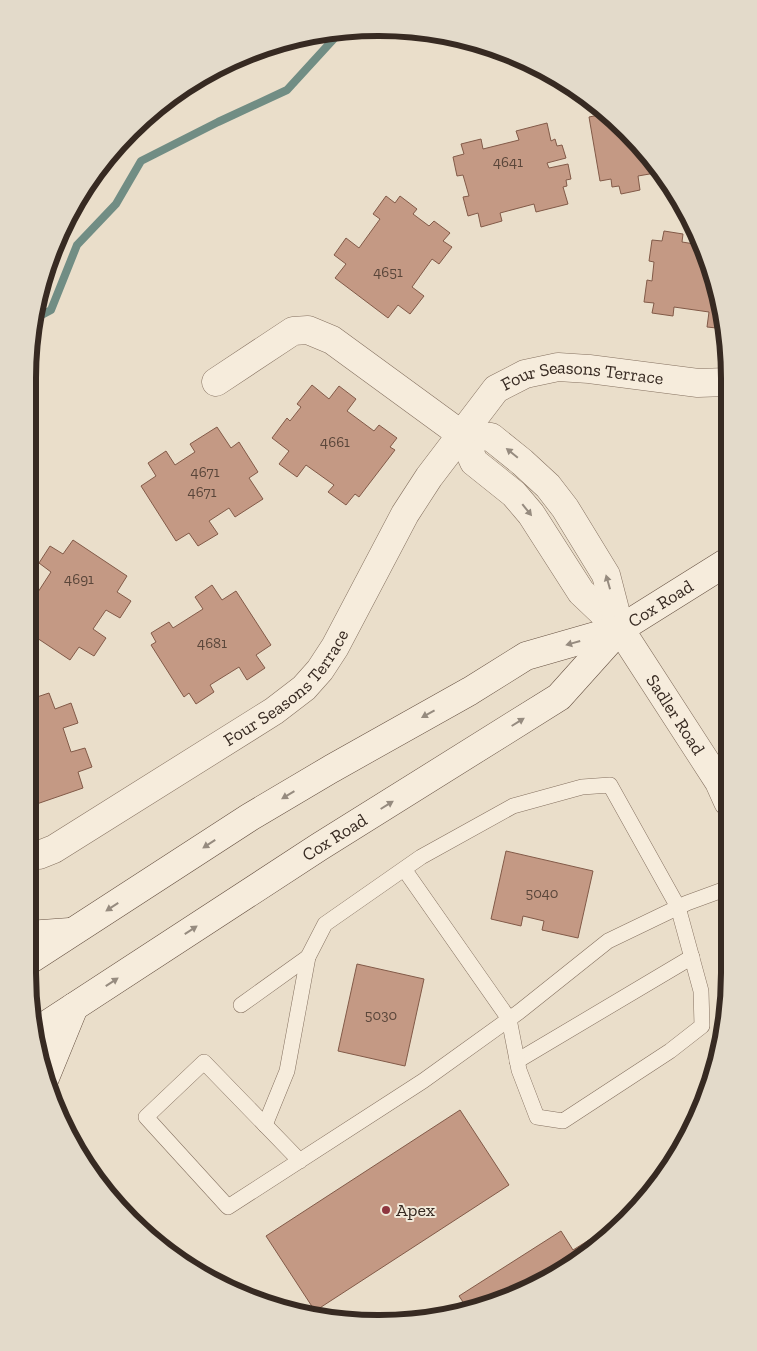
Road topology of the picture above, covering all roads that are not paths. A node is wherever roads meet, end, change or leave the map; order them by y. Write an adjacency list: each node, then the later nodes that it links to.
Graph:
1 (216, 382): 3 (street)
2 (721, 382): 3 (street, Four Seasons Terrace)
3 (462, 435): 5 (street); 7 (street, Four Seasons Terrace)
4 (721, 566): 5 (street, Cox Road)
5 (620, 629): 6 (street, Sadler Road); 11 (street, Cox Road, one-way to 11); 17 (street, Cox Road, one-way to 5)
6 (721, 786)
7 (36, 855)
8 (404, 869): 10 (lane); 14 (lane); 18 (lane)
9 (721, 891): 10 (lane)
10 (678, 907): 15 (lane); 18 (lane)
11 (74, 932): 12 (street); 13 (street, Cox Road)
12 (36, 934)
13 (36, 956)
14 (308, 957): 16 (lane); 22 (lane)
15 (692, 957): 20 (lane); 20 (lane)
16 (241, 1005)
17 (74, 1007): 19 (street, Cox Road); 21 (street)
18 (509, 1019): 20 (lane); 23 (lane)
19 (41, 1028)
20 (517, 1061)
21 (50, 1067)
22 (265, 1125): 23 (lane); 23 (lane)
23 (300, 1161)

